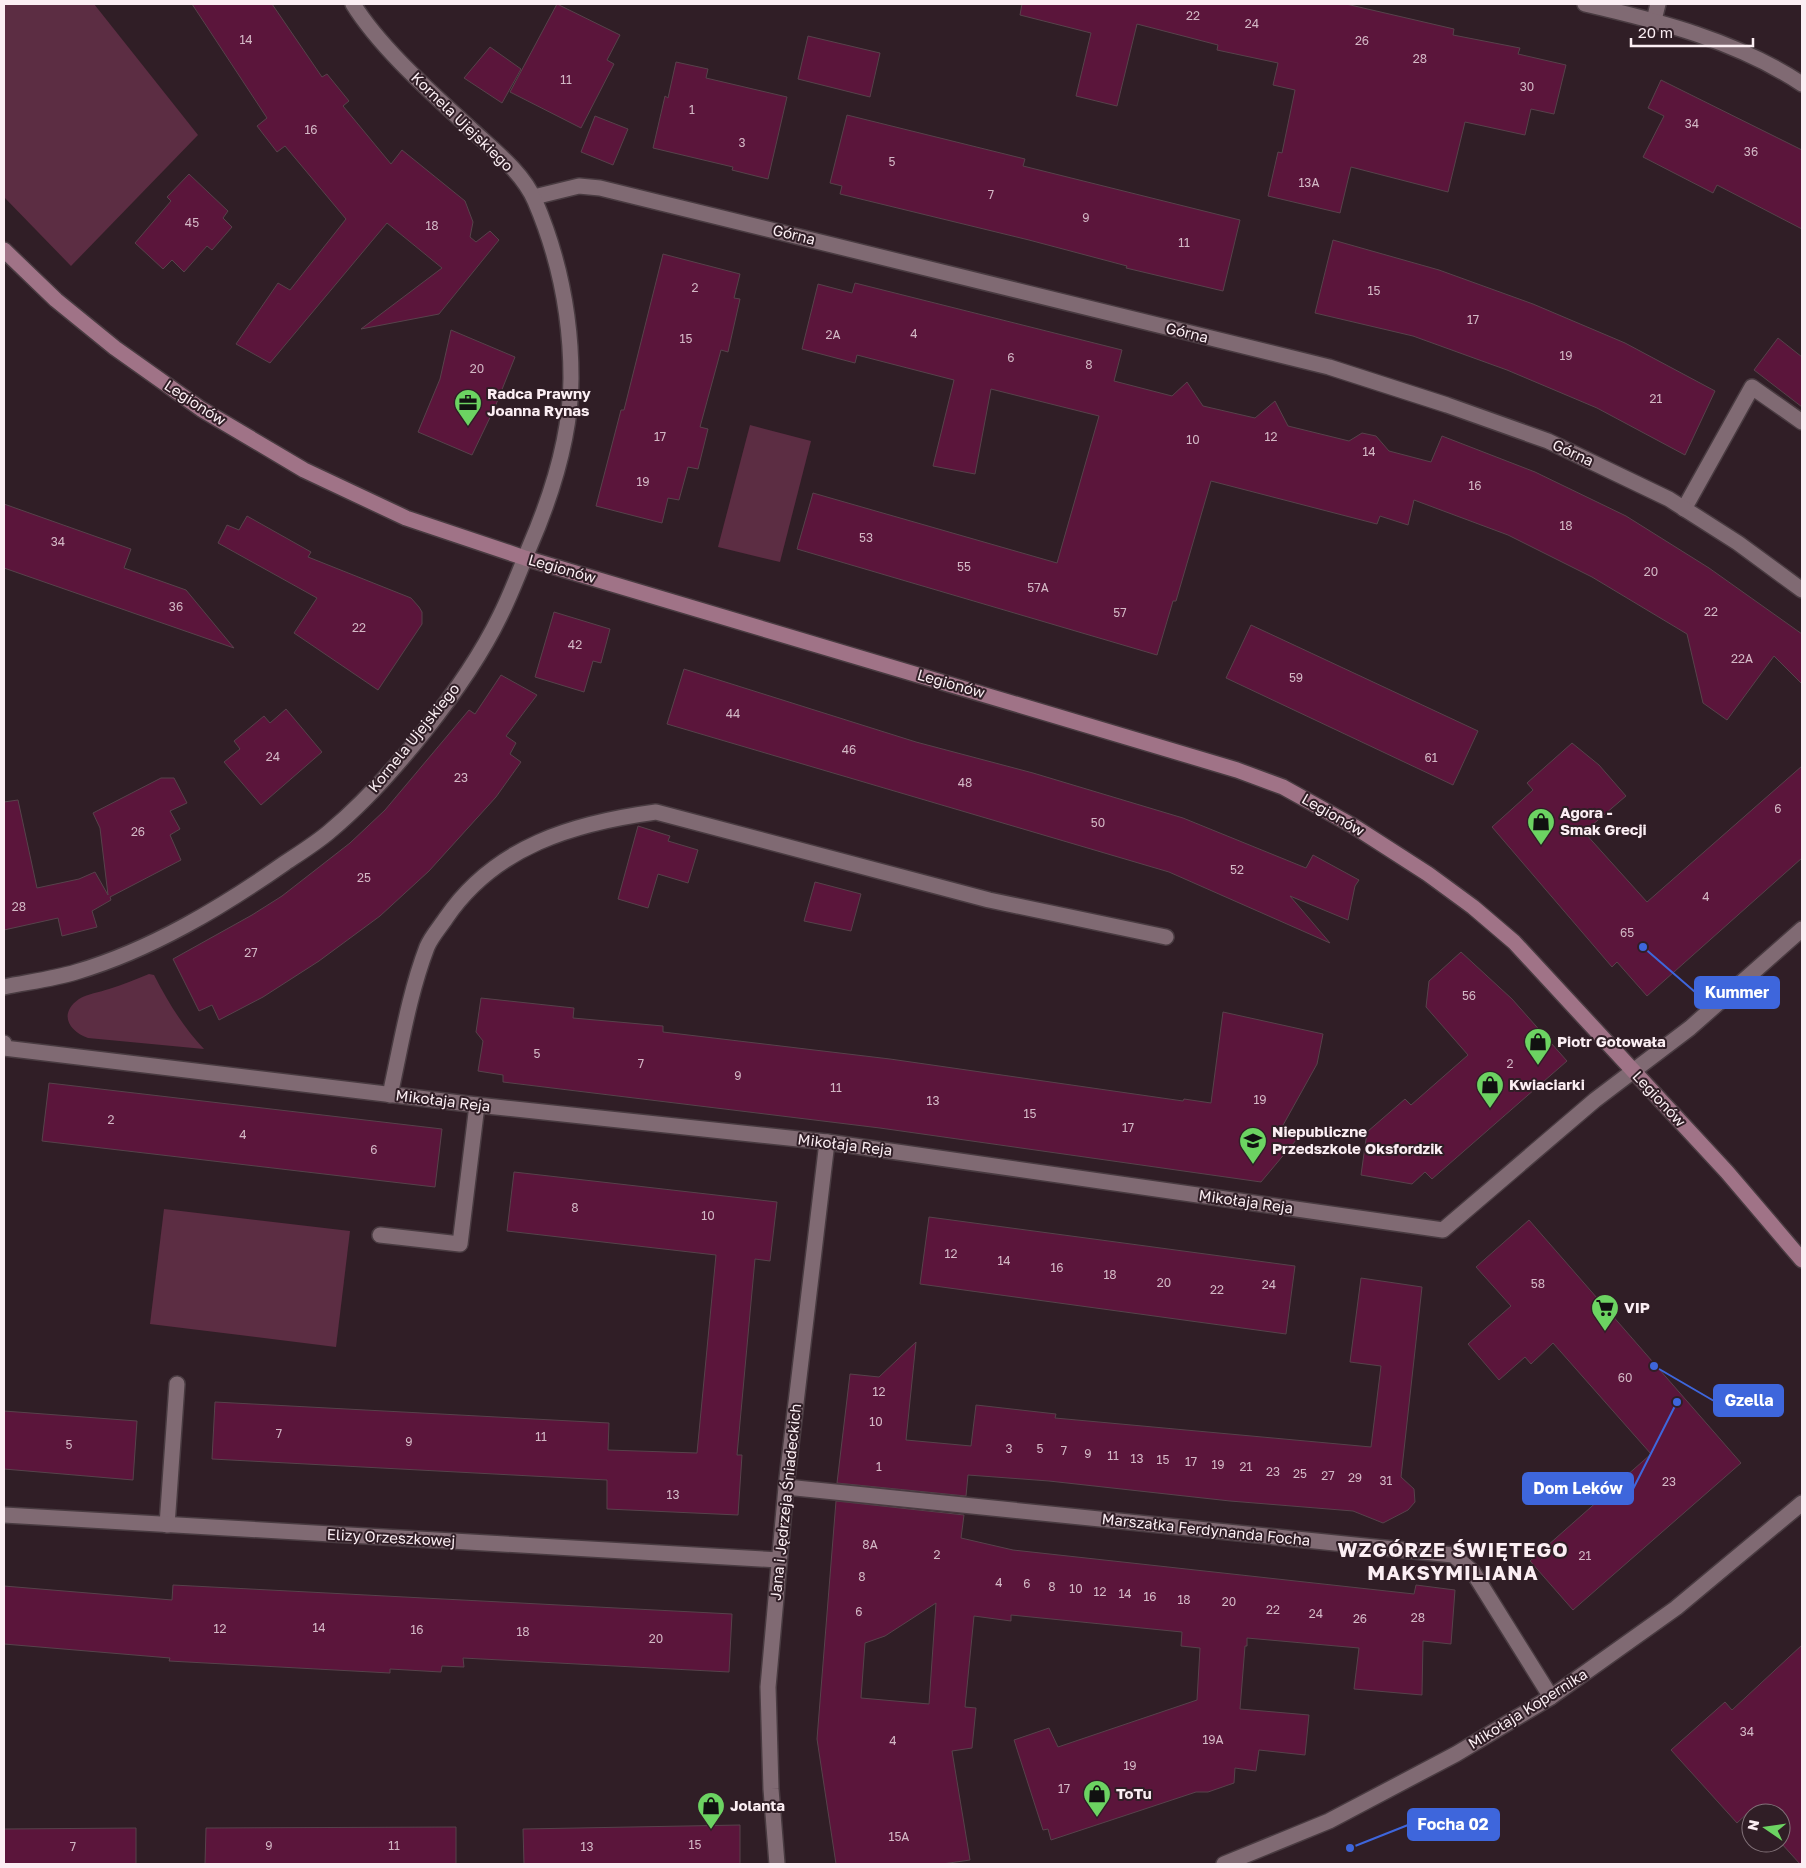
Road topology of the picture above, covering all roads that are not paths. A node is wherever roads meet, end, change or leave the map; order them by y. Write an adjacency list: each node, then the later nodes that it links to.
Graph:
1 (353, 4): 6 (street, Kornela Ujejskiego)
2 (1584, 4): 4 (street)
3 (1658, 4): 4 (street)
4 (1654, 20): 5 (street)
5 (1802, 84)
6 (534, 197): 9 (street, Górna); 10 (street, Kornela Ujejskiego)
7 (4, 250): 10 (street, Legionów)
8 (1802, 422): 9 (street)
9 (1684, 509): 11 (street, Górna)
10 (525, 558): 14 (street, Kornela Ujejskiego); 17 (street, Legionów)
11 (1802, 590)
12 (1802, 929): 17 (street, Mikołaja Reja)
13 (1166, 937): 18 (street)
14 (4, 987)
15 (4, 1043): 16 (street, Mikołaja Reja)
16 (4, 1050): 18 (street, Mikołaja Reja)
17 (1633, 1071): 20 (street, Mikołaja Reja); 22 (street, Legionów)
18 (390, 1094): 19 (street, Mikołaja Reja)
19 (477, 1106): 20 (street, Mikołaja Reja); 21 (street)
20 (827, 1142): 24 (street, Jana i Jędrzeja Śniadeckich)
21 (380, 1235)
22 (1802, 1260)
23 (177, 1384): 27 (street)
24 (786, 1487): 28 (street, Jana i Jędrzeja Śniadeckich); 29 (street, Marszałka Ferdynanda Focha)
25 (1802, 1503): 29 (street, Mikołaja Kopernika)
26 (4, 1515): 27 (street, Elizy Orzeszkowej)
27 (167, 1525): 28 (street, Elizy Orzeszkowej)
28 (779, 1560): 30 (street, Jana i Jędrzeja Śniadeckich)
29 (1551, 1697): 31 (street, Mikołaja Kopernika)
30 (777, 1864)
31 (1224, 1864)

